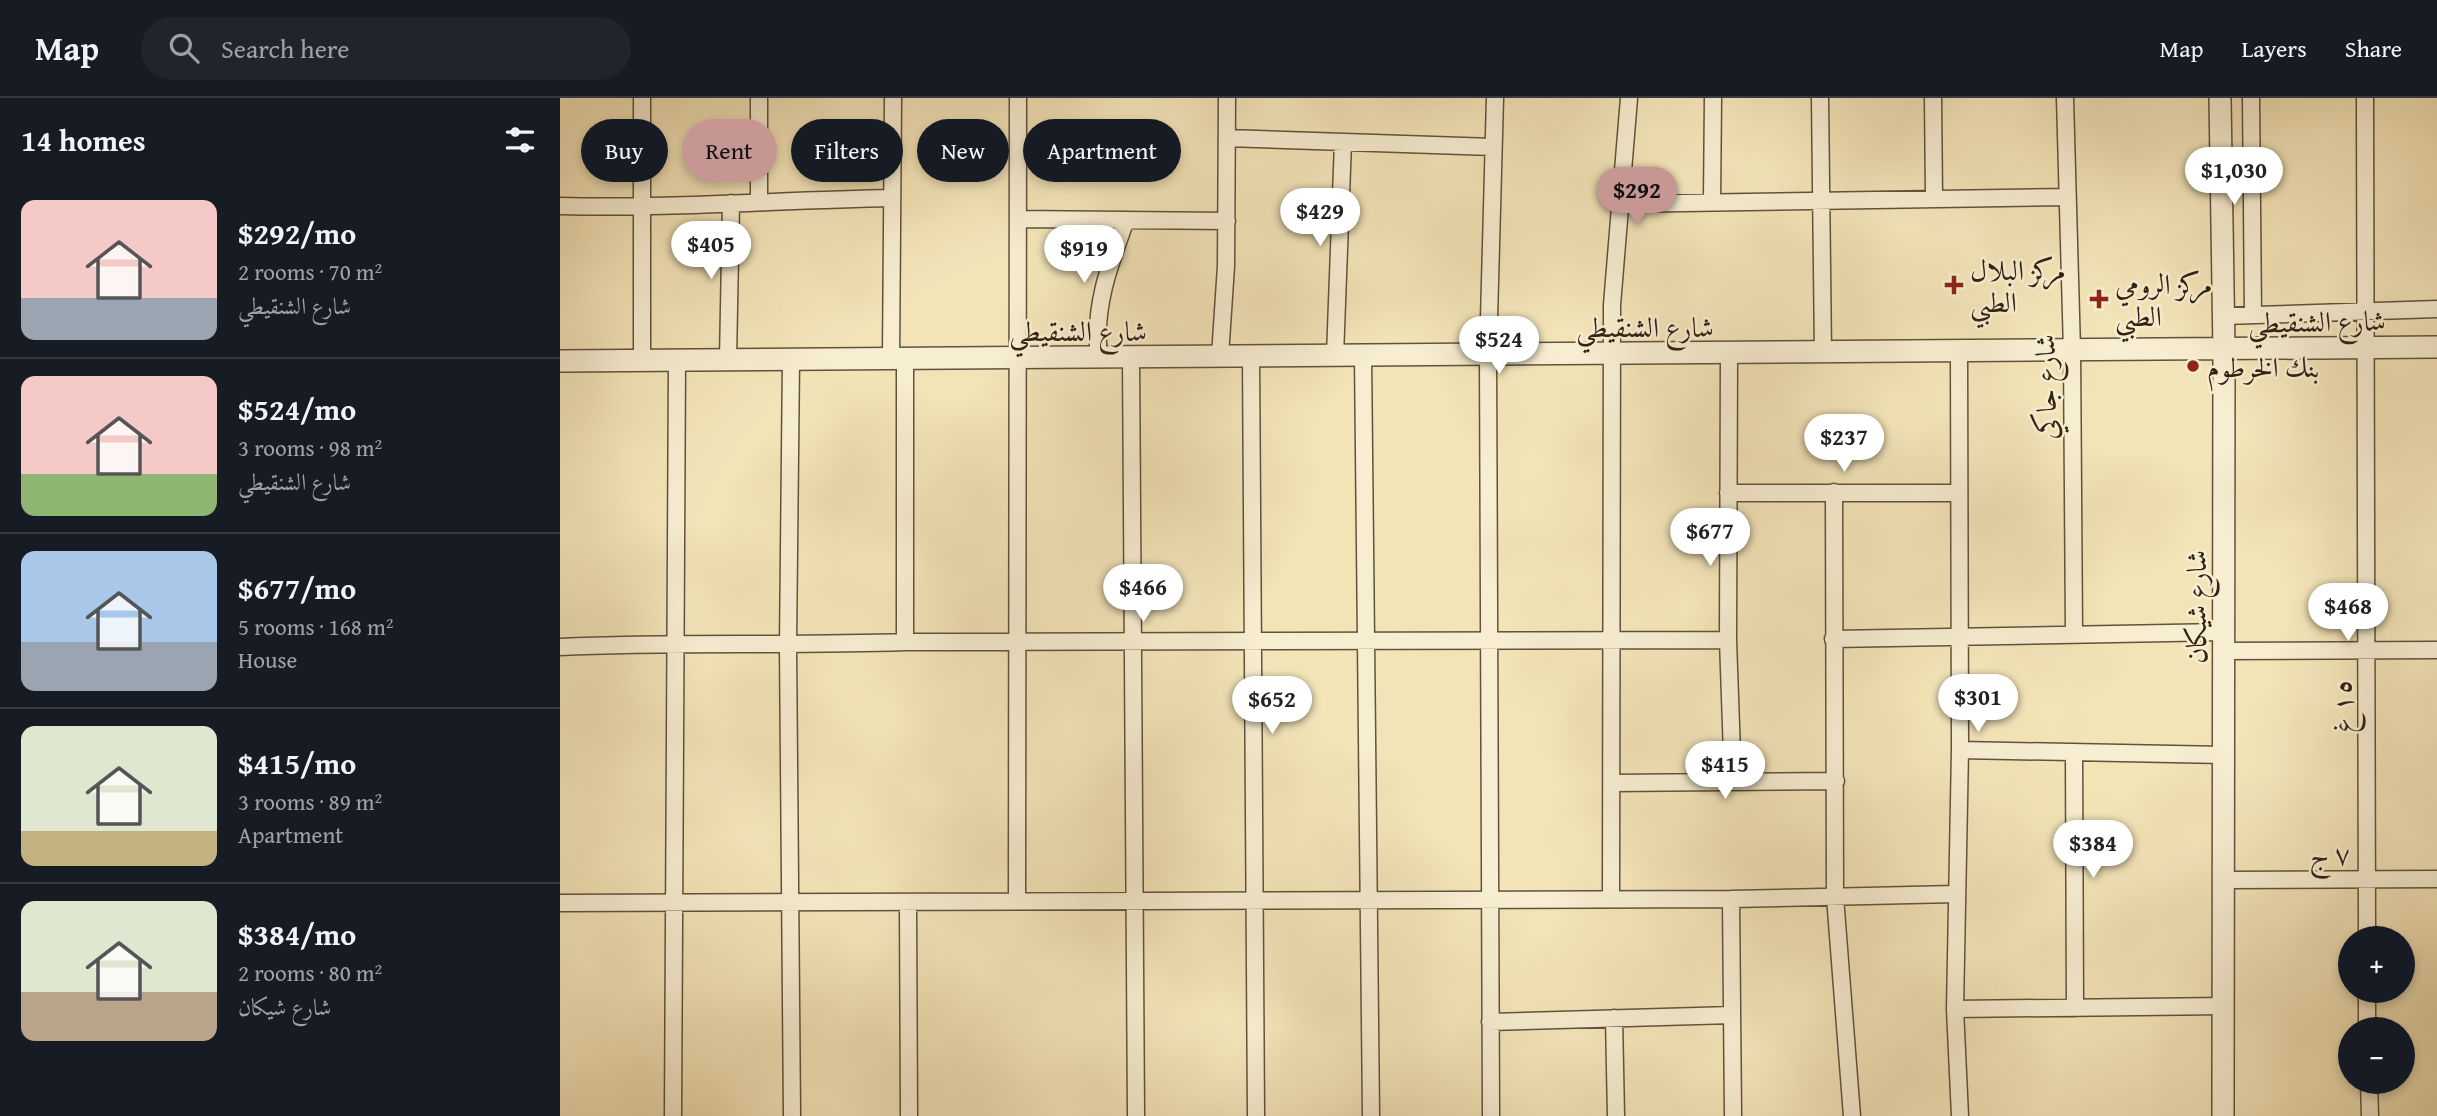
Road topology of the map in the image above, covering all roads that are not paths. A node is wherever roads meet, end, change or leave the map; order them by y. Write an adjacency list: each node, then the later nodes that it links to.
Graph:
1 (642, 98): 27 (street)
2 (759, 98): 22 (street)
3 (893, 98): 19 (street)
4 (1018, 98): 28 (street)
5 (1227, 98): 15 (street)
6 (1494, 98): 17 (street)
7 (1629, 98): 25 (street)
8 (1713, 98): 23 (street)
9 (1820, 98): 21 (street)
10 (1933, 98): 20 (street)
11 (2065, 98): 18 (street, شارع جاكي)
12 (2220, 98): 34 (street, شارع شيكان)
13 (2251, 98): 33 (street)
14 (2365, 98): 32 (street, ١٥ غ)
15 (1227, 138): 16 (street); 30 (street)
16 (1343, 142): 17 (street); 45 (street)
17 (1493, 147): 42 (street)
18 (2067, 197): 20 (street); 37 (street, شارع جاكي)
19 (891, 198): 22 (street); 52 (street)
20 (1934, 198): 21 (street)
21 (1820, 199): 23 (street); 40 (street)
22 (759, 201): 24 (street)
23 (1712, 201): 25 (street)
24 (731, 202): 27 (street); 55 (street)
25 (1620, 204): 43 (street)
26 (560, 206): 27 (street)
27 (642, 208): 53 (street)
28 (1018, 219): 29 (street); 50 (street)
29 (1126, 220): 30 (street); 47 (street)
30 (1227, 221): 44 (street)
31 (2437, 309): 32 (street)
32 (2364, 311): 33 (street); 36 (street, ١٥ غ)
33 (2253, 315): 34 (street)
34 (2224, 316): 38 (street, شارع شيكان)
35 (2437, 347): 36 (street, شارع الشنقيطي)
36 (2365, 348): 38 (street, شارع الشنقيطي); 75 (street, ١٥ غ)
37 (2072, 351): 38 (street, شارع الشنقيطي); 39 (street, شارع الشنقيطي); 60 (street, شارع جاكي)
38 (2224, 351): 65 (street, شارع شيكان)
39 (1959, 352): 40 (street, شارع الشنقيطي); 59 (street)
40 (1823, 353): 41 (street, شارع الشنقيطي)
41 (1729, 354): 43 (street, شارع الشنقيطي); 58 (street)
42 (1488, 355): 43 (street, شارع الشنقيطي); 46 (street, شارع الشنقيطي); 72 (street)
43 (1612, 355): 70 (street)
44 (1220, 356): 48 (street, شارع الشنقيطي); 49 (street, شارع الشنقيطي)
45 (1335, 356): 46 (street, شارع الشنقيطي); 49 (street, شارع الشنقيطي)
46 (1363, 356): 63 (street)
47 (1099, 357): 48 (street, شارع الشنقيطي); 50 (street, شارع الشنقيطي)
48 (1131, 357): 68 (street)
49 (1251, 357): 69 (street)
50 (1018, 358): 52 (street, شارع الشنقيطي); 71 (street)
51 (791, 359): 52 (street, شارع الشنقيطي); 55 (street, شارع الشنقيطي); 73 (street)
52 (898, 359): 67 (street)
53 (642, 360): 54 (street, شارع الشنقيطي); 56 (street, شارع الشنقيطي)
54 (677, 360): 55 (street, شارع الشنقيطي); 66 (street)
55 (728, 360)
56 (560, 361)
57 (1835, 492): 58 (street); 59 (street); 62 (street)
58 (1728, 493): 64 (street)
59 (1959, 493): 61 (street)
60 (2074, 634): 61 (street); 65 (street)
61 (1958, 637): 62 (street); 77 (street)
62 (1833, 639): 80 (street)
63 (1364, 640): 69 (street); 72 (street); 91 (street)
64 (1728, 640): 70 (street); 81 (street)
65 (2223, 641): 75 (street); 79 (street, شارع شيكان)
66 (676, 642): 73 (street); 74 (street); 98 (street)
67 (905, 642): 71 (street); 73 (street)
68 (1132, 642): 69 (street); 71 (street); 94 (street)
69 (1252, 642): 90 (street)
70 (1612, 642): 72 (street); 82 (street)
71 (1018, 643): 93 (street)
72 (1489, 643): 92 (street)
73 (788, 646): 95 (street)
74 (560, 647)
75 (2367, 650): 76 (street); 85 (street, ١٥ غ)
76 (2437, 650)
77 (1960, 750): 78 (street); 86 (street)
78 (2074, 752): 79 (street); 101 (street)
79 (2224, 755): 84 (street, شارع شيكان)
80 (1836, 781): 81 (street); 87 (street)
81 (1733, 782): 82 (street)
82 (1613, 783): 88 (street)
83 (2437, 878): 85 (street, ٧ ج)
84 (2223, 880): 85 (street, ٧ ج); 100 (street, شارع شيكان)
85 (2367, 880): 99 (street, ١٥ غ)
86 (1955, 894): 87 (street); 102 (street)
87 (1835, 897): 89 (street); 116 (street)
88 (1611, 899): 89 (street); 92 (street)
89 (1731, 899): 103 (street)
90 (1256, 900): 91 (street); 94 (street); 111 (street)
91 (1367, 900): 92 (street); 112 (street)
92 (1489, 900): 105 (street)
93 (1017, 901): 94 (street); 96 (street)
94 (1134, 901): 110 (street)
95 (791, 902): 96 (street); 98 (street); 108 (street)
96 (908, 902): 109 (street)
97 (560, 903): 98 (street)
98 (676, 903): 107 (street)
99 (2367, 926)
100 (2225, 1006): 101 (street); 118 (street, شارع شيكان)
101 (2075, 1008): 102 (street)
102 (1955, 1009): 117 (street)
103 (1732, 1014): 104 (street); 115 (street)
104 (1614, 1018): 105 (street); 114 (street)
105 (1490, 1022): 113 (street)
106 (2369, 1094): 119 (street)
107 (673, 1116)
108 (792, 1116)
109 (909, 1116)
110 (1136, 1116)
111 (1256, 1116)
112 (1371, 1116)
113 (1491, 1116)
114 (1616, 1116)
115 (1733, 1116)
116 (1852, 1116)
117 (1960, 1116)
118 (2223, 1116)
119 (2370, 1116)

